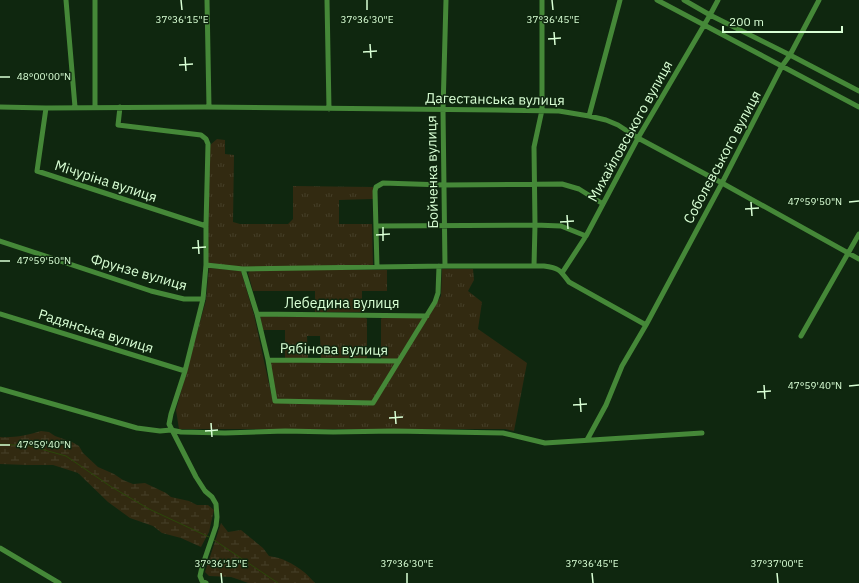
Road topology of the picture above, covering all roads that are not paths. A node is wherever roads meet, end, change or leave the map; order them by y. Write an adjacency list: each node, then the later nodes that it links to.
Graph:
1 (66, 0): 18 (street)
2 (95, 0): 19 (street)
3 (207, 0): 21 (street)
4 (327, 0): 24 (street)
5 (446, 0): 25 (street, Бойченка вулиця)
6 (542, 0): 26 (street)
7 (620, 0): 27 (street)
8 (657, 0): 13 (street)
9 (684, 0): 12 (street)
10 (718, 0): 12 (street, Михайловського вулиця)
11 (819, 0): 14 (street, Соболєвського вулиця)
12 (710, 15): 13 (street, Михайловського вулиця); 14 (street)
13 (704, 25): 15 (street); 28 (street, Михайловського вулиця)
14 (790, 55): 15 (street, Соболєвського вулиця); 16 (street)
15 (782, 66): 22 (street); 29 (street, Соболєвського вулиця)
16 (859, 91)
17 (0, 107): 23 (street, Дагестанська вулиця)
18 (76, 107): 19 (street, Дагестанська вулиця); 23 (street, Дагестанська вулиця)
19 (95, 107): 20 (street, Дагестанська вулиця)
20 (120, 107): 21 (street, Дагестанська вулиця); 34 (street)
21 (209, 107): 24 (street, Дагестанська вулиця)
22 (859, 107)
23 (46, 108): 34 (street, Мічуріна вулиця)
24 (329, 108): 25 (street, Дагестанська вулиця)
25 (443, 110): 26 (street, Дагестанська вулиця); 31 (street, Бойченка вулиця)
26 (542, 110): 27 (street, Дагестанська вулиця); 30 (street)
27 (589, 116): 28 (street, Дагестанська вулиця)
28 (638, 138): 29 (street, Дагестанська вулиця); 32 (street, Михайловського вулиця)
29 (722, 182): 40 (street, Дагестанська вулиця); 52 (street, Соболєвського вулиця)
30 (534, 184): 31 (street); 32 (street); 33 (street)
31 (444, 185): 35 (street); 36 (street, Бойченка вулиця)
32 (603, 204): 38 (street, Михайловського вулиця)
33 (535, 225): 36 (street); 38 (street); 44 (street)
34 (206, 226): 42 (street)
35 (376, 226): 36 (street); 45 (street)
36 (445, 226): 43 (street, Бойченка вулиця)
37 (859, 234): 40 (street)
38 (586, 236): 47 (street, Михайловського вулиця)
39 (0, 241): 48 (street, Фрунзе вулиця)
40 (849, 253): 41 (street, Дагестанська вулиця); 53 (street)
41 (859, 259)
42 (206, 265): 46 (street); 48 (street)
43 (442, 266): 44 (street); 45 (street); 51 (street, Бойченка вулиця)
44 (534, 266): 47 (street)
45 (377, 267): 46 (street)
46 (243, 269): 50 (street)
47 (562, 273): 52 (street)
48 (203, 299): 56 (street)
49 (0, 314): 56 (street, Радянська вулиця)
50 (257, 314): 51 (street, Лебедина вулиця); 54 (street)
51 (427, 316): 55 (street, Бойченка вулиця)
52 (646, 325): 60 (street, Соболєвського вулиця)
53 (801, 336)
54 (268, 360): 55 (street, Рябінова вулиця); 55 (street, Бойченка вулиця)
55 (399, 361)
56 (185, 372): 58 (street)
57 (0, 390): 58 (street)
58 (171, 430): 60 (street); 63 (street)
59 (702, 433): 60 (street)
60 (587, 440)
61 (0, 548): 62 (street)
62 (58, 583)
63 (206, 583)

